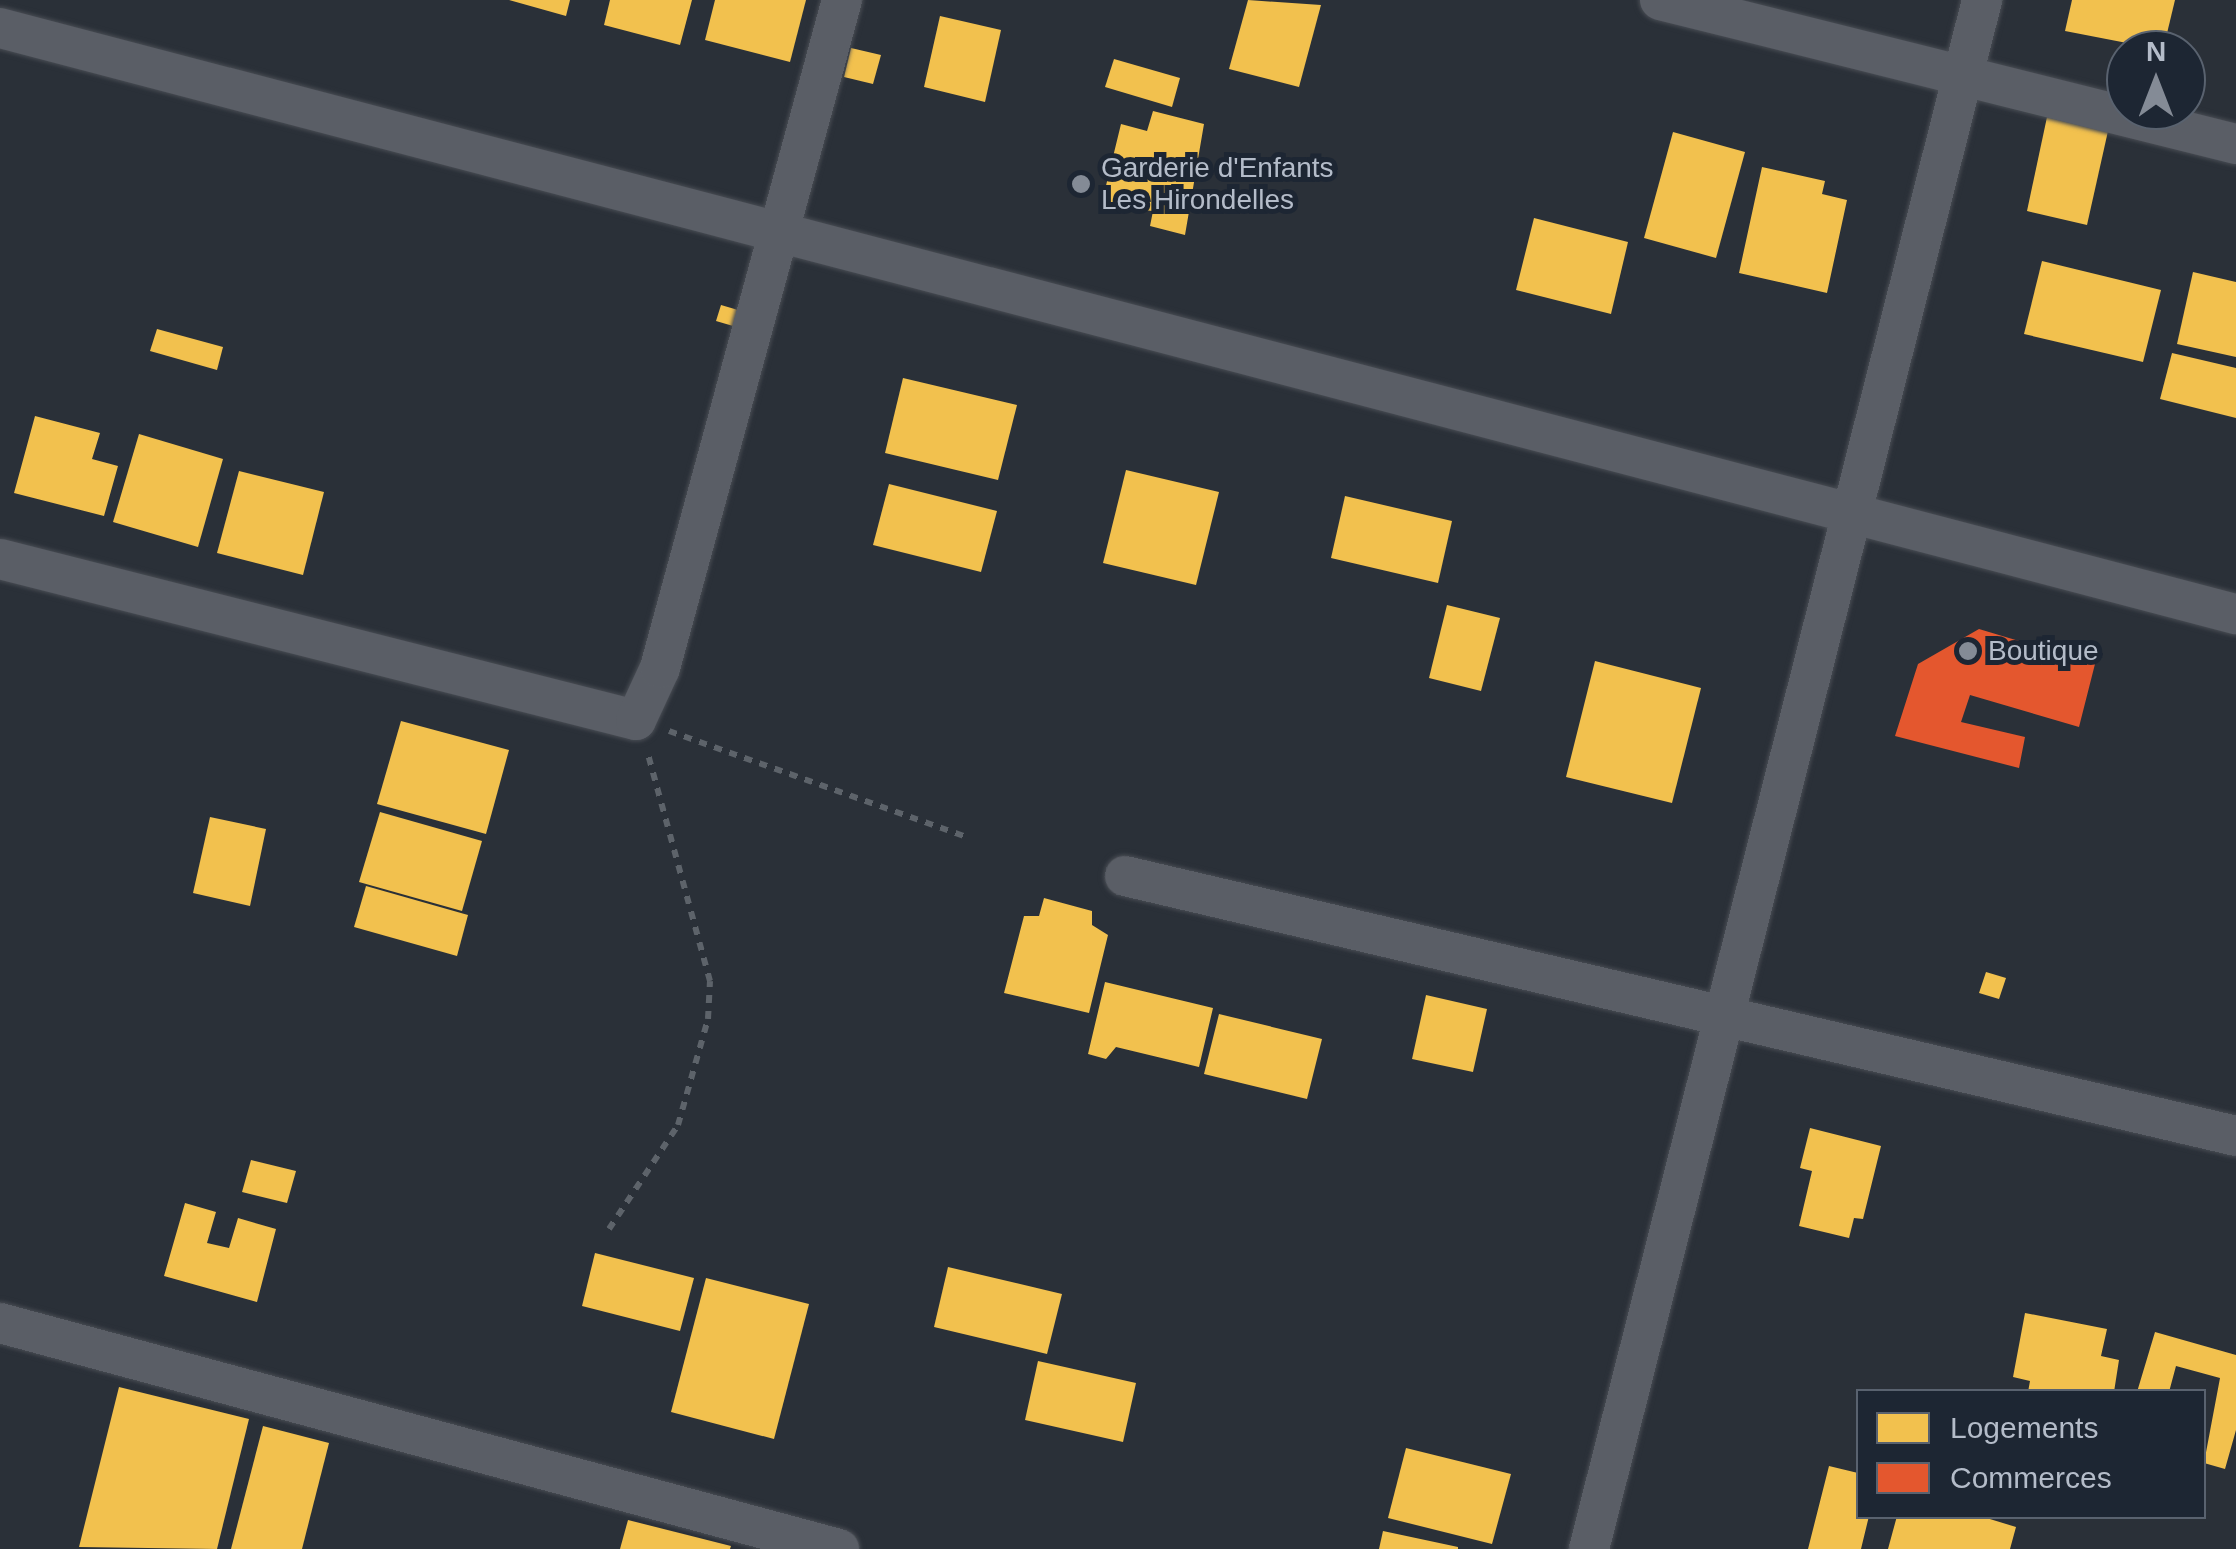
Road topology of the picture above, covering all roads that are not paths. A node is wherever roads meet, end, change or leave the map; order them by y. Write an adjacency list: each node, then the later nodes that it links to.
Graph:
1 (842, 0): 7 (street)
2 (1982, 0): 5 (street)
3 (1679, 3): 5 (street)
4 (0, 28): 7 (street)
5 (1963, 76): 6 (street); 8 (street)
6 (2236, 144)
7 (777, 230): 8 (street); 9 (street)
8 (1852, 512): 10 (street); 12 (street)
9 (0, 559)
10 (2236, 614)
11 (1125, 876): 12 (street)
12 (1730, 1011): 13 (street); 16 (street)
13 (2236, 1136)
14 (0, 1322): 15 (street)
15 (838, 1549)
16 (1588, 1549)

